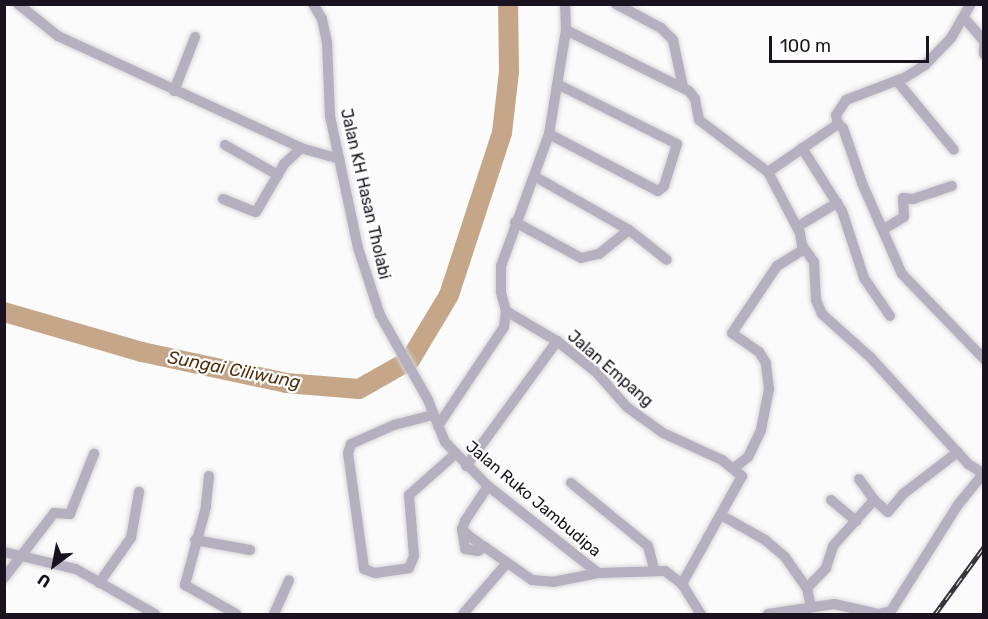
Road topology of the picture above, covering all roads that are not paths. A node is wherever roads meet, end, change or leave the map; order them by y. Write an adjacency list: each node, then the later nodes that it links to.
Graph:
1 (18, 4): 15 (street)
2 (313, 4): 22 (street, Jalan KH Hasan Tholabi)
3 (565, 4): 7 (street)
4 (616, 4): 14 (street)
5 (957, 4): 6 (street)
6 (968, 12): 9 (street); 12 (street)
7 (566, 30): 13 (street); 14 (street)
8 (195, 36): 15 (street)
9 (984, 41)
10 (984, 46): 11 (street)
11 (984, 54)
12 (897, 81): 16 (street); 21 (street)
13 (559, 85): 17 (street); 17 (street)
14 (683, 87): 23 (street)
15 (174, 91): 19 (street)
16 (838, 124): 20 (street); 31 (street)
17 (549, 134): 25 (street)
18 (225, 145): 24 (street)
19 (301, 148): 22 (street); 24 (street)
20 (802, 148): 23 (street); 28 (street)
21 (954, 150)
22 (339, 159): 39 (street, Jalan KH Hasan Tholabi)
23 (768, 172): 30 (street)
24 (278, 175): 27 (street)
25 (534, 176): 29 (street); 32 (street)
26 (952, 186): 31 (street)
27 (223, 199)
28 (837, 202): 30 (street); 36 (street)
29 (515, 222): 32 (street); 35 (street)
30 (797, 227): 33 (street)
31 (884, 229): 38 (street)
32 (629, 230): 34 (street)
33 (804, 249): 42 (street); 46 (street)
34 (667, 260)
35 (506, 311): 37 (street, Jalan Empang); 41 (street)
36 (890, 316)
37 (557, 341): 45 (street); 46 (street, Jalan Empang)
38 (984, 359)
39 (428, 400): 40 (street, Jalan Ruko Jambudipa)
40 (434, 415): 41 (street, Jalan Ruko Jambudipa); 44 (street)
41 (438, 426): 44 (street, Jalan Ruko Jambudipa)
42 (958, 452): 47 (street); 54 (street)
43 (94, 454): 60 (street)
44 (454, 455): 45 (street, Jalan Ruko Jambudipa)
45 (466, 466): 51 (street, Jalan Ruko Jambudipa)
46 (735, 468): 55 (street)
47 (983, 474): 69 (street)
48 (209, 476): 57 (street)
49 (859, 479): 54 (street)
50 (571, 483): 62 (street)
51 (488, 486): 61 (street); 63 (street, Jalan Ruko Jambudipa)
52 (139, 492): 66 (street)
53 (831, 500): 56 (street)
54 (874, 500): 56 (street)
55 (721, 515): 67 (street); 68 (street)
56 (856, 521): 68 (street)
57 (195, 540): 58 (street); 71 (street)
58 (250, 550)
59 (4, 552): 60 (street)
60 (22, 557): 64 (street); 66 (street)
61 (506, 564): 63 (street); 73 (street)
62 (654, 569): 63 (street, Jalan Ruko Jambudipa); 67 (street)
63 (598, 573)
64 (4, 578)
65 (289, 580): 72 (street)
66 (99, 583): 70 (street)
67 (682, 584): 74 (street)
68 (807, 588): 69 (street)
69 (811, 606): 75 (street)
70 (155, 615)
71 (236, 615)
72 (274, 615)
73 (463, 615)
74 (701, 615)
75 (768, 615)

